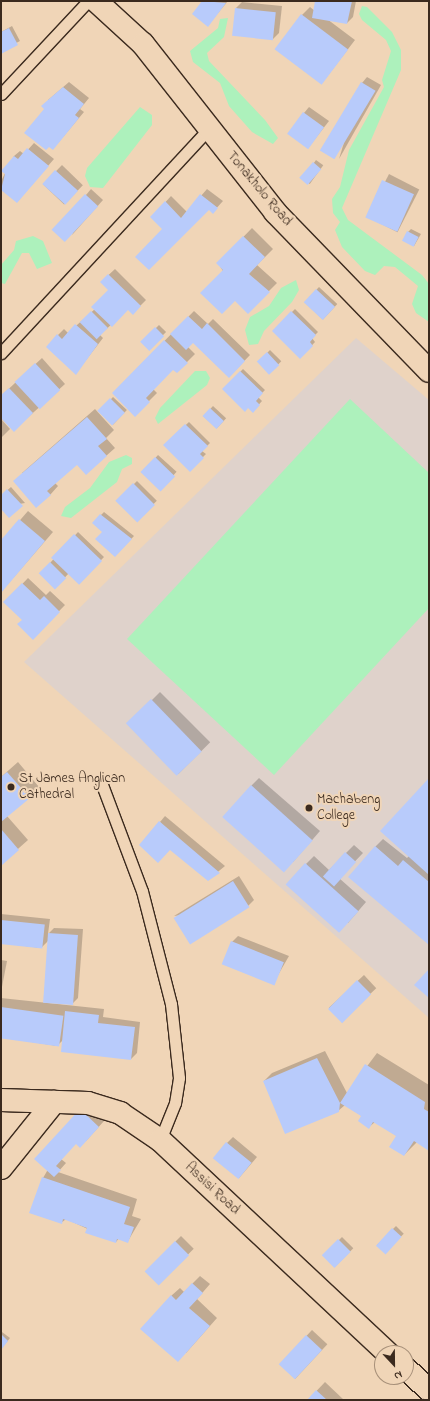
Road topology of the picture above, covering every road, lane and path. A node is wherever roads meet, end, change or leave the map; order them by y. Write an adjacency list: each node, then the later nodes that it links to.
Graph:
1 (88, 1): 3 (lane)
2 (96, 1): 4 (street, Tonakholo Road)
3 (1, 94)
4 (209, 128): 5 (lane); 6 (street, Tonakholo Road)
5 (1, 353)
6 (429, 371)
7 (101, 782): 10 (lane)
8 (1, 1100): 9 (street, Assisi Road)
9 (54, 1102): 10 (street, Assisi Road); 11 (street)
10 (160, 1140): 12 (street, Assisi Road)
11 (1, 1168)
12 (379, 1345)
13 (414, 1376): 14 (street)
14 (429, 1390)

